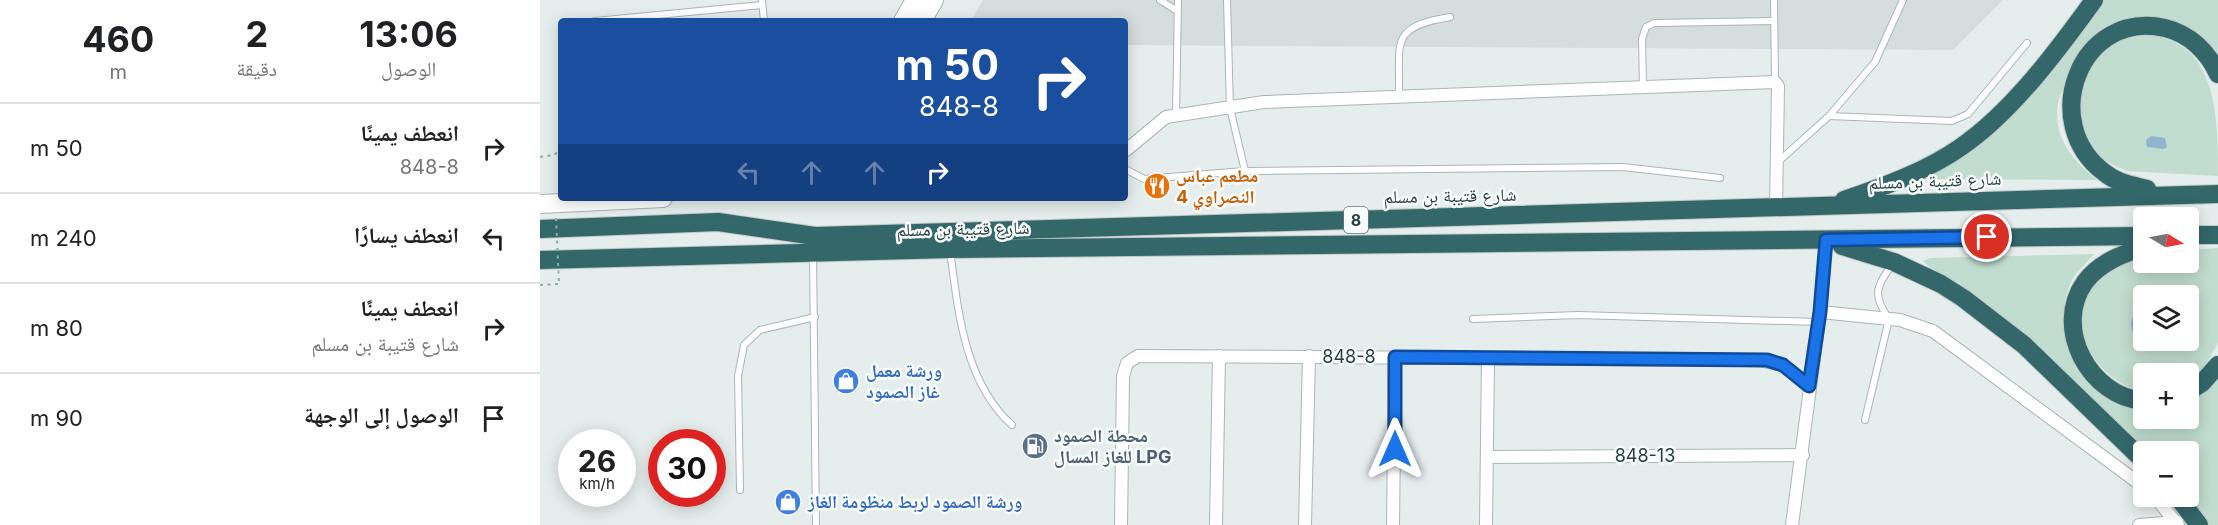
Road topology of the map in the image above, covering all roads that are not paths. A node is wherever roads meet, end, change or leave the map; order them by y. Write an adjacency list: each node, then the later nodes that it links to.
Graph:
1 (915, 0): 14 (street)
2 (934, 0): 15 (street)
3 (1160, 0): 10 (lane)
4 (1178, 0): 10 (lane)
5 (1227, 0): 22 (lane)
6 (1774, 0): 16 (lane)
7 (1903, 0): 24 (lane)
8 (2094, 0): 34 (highway)
9 (762, 2): 12 (lane); 13 (lane)
10 (1176, 10): 23 (lane)
11 (1450, 17): 21 (lane)
12 (621, 18)
13 (764, 18)
14 (905, 18)
15 (924, 18)
16 (1774, 21): 19 (lane); 20 (lane)
17 (2027, 43): 24 (lane)
18 (2218, 75): 31 (highway)
19 (1775, 82): 20 (street); 26 (street)
20 (1642, 88): 21 (street)
21 (1399, 97): 22 (street)
22 (1230, 108): 23 (street); 28 (lane)
23 (1176, 116): 25 (street)
24 (1829, 116): 26 (lane)
25 (1128, 149)
26 (1777, 162): 35 (street)
27 (1128, 170): 28 (lane)
28 (1245, 171): 29 (lane)
29 (1720, 178)
30 (2218, 194): 31 (highway, شارع قتيبة بن مسلم / 8)
31 (2172, 195): 34 (highway, شارع قتيبة بن مسلم / 8)
32 (602, 201): 33 (street)
33 (540, 204)
34 (1824, 207): 35 (highway, شارع قتيبة بن مسلم / 8)
35 (1776, 209): 36 (highway, شارع قتيبة بن مسلم / 8)
36 (540, 229)
37 (2218, 235): 39 (highway)
38 (2133, 236): 40 (highway, شارع قتيبة بن مسلم / 8)
39 (2199, 236)
40 (1826, 240): 41 (highway, شارع قتيبة بن مسلم / 8); 45 (highway); 47 (street)
41 (950, 249): 43 (highway, شارع قتيبة بن مسلم / 8); 59 (lane)
42 (2133, 252): 57 (highway)
43 (813, 253): 44 (highway, شارع قتيبة بن مسلم / 8); 46 (lane)
44 (540, 260)
45 (1894, 262): 49 (lane); 60 (highway)
46 (815, 316): 64 (lane); 68 (lane)
47 (1820, 317): 48 (lane); 49 (street); 56 (street)
48 (1473, 319)
49 (1889, 319): 58 (lane); 63 (street)
50 (1219, 356): 51 (street, 848-8); 69 (street, 848-8); 70 (street)
51 (1309, 357): 52 (street, 848-8); 71 (street)
52 (1395, 357): 53 (street, 848-8); 72 (street)
53 (1488, 358): 56 (street, 848-8); 62 (street)
54 (2218, 364): 55 (highway)
55 (2199, 385)
56 (1809, 386): 61 (street)
57 (2133, 397)
58 (1865, 420)
59 (1012, 425)
60 (2133, 450)
61 (1803, 455): 62 (street, 848-13); 74 (street)
62 (1487, 457): 73 (street)
63 (2133, 479)
64 (740, 490)
65 (2164, 507): 67 (street)
66 (2185, 507): 76 (highway)
67 (2178, 523): 75 (street)
68 (816, 525)
69 (1121, 525)
70 (1216, 525)
71 (1305, 525)
72 (1393, 525)
73 (1486, 525)
74 (1792, 525)
75 (2139, 525)
76 (2199, 525)

